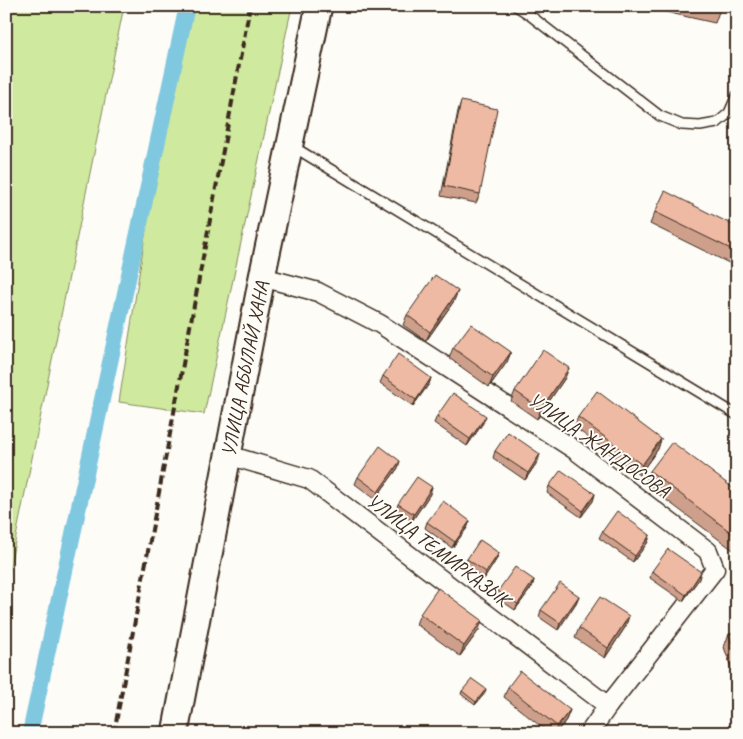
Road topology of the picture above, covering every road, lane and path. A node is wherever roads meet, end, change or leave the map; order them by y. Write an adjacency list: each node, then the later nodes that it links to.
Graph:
1 (319, 6): 4 (main road, УЛИЦА АБЫЛАЙ ХАНА)
2 (516, 6): 3 (lane)
3 (737, 95)
4 (290, 145): 5 (main road, УЛИЦА АБЫЛАЙ ХАНА); 6 (lane)
5 (262, 277): 7 (main road, УЛИЦА АБЫЛАЙ ХАНА); 8 (street, УЛИЦА ЖАНДОСОВА)
6 (737, 415)
7 (228, 455): 8 (street, УЛИЦА ТЕМИРКАЗЫК); 9 (main road, УЛИЦА АБЫЛАЙ ХАНА)
8 (608, 706): 10 (street, УЛИЦА ЖАНДОСОВА)
9 (175, 733)
10 (589, 733)

